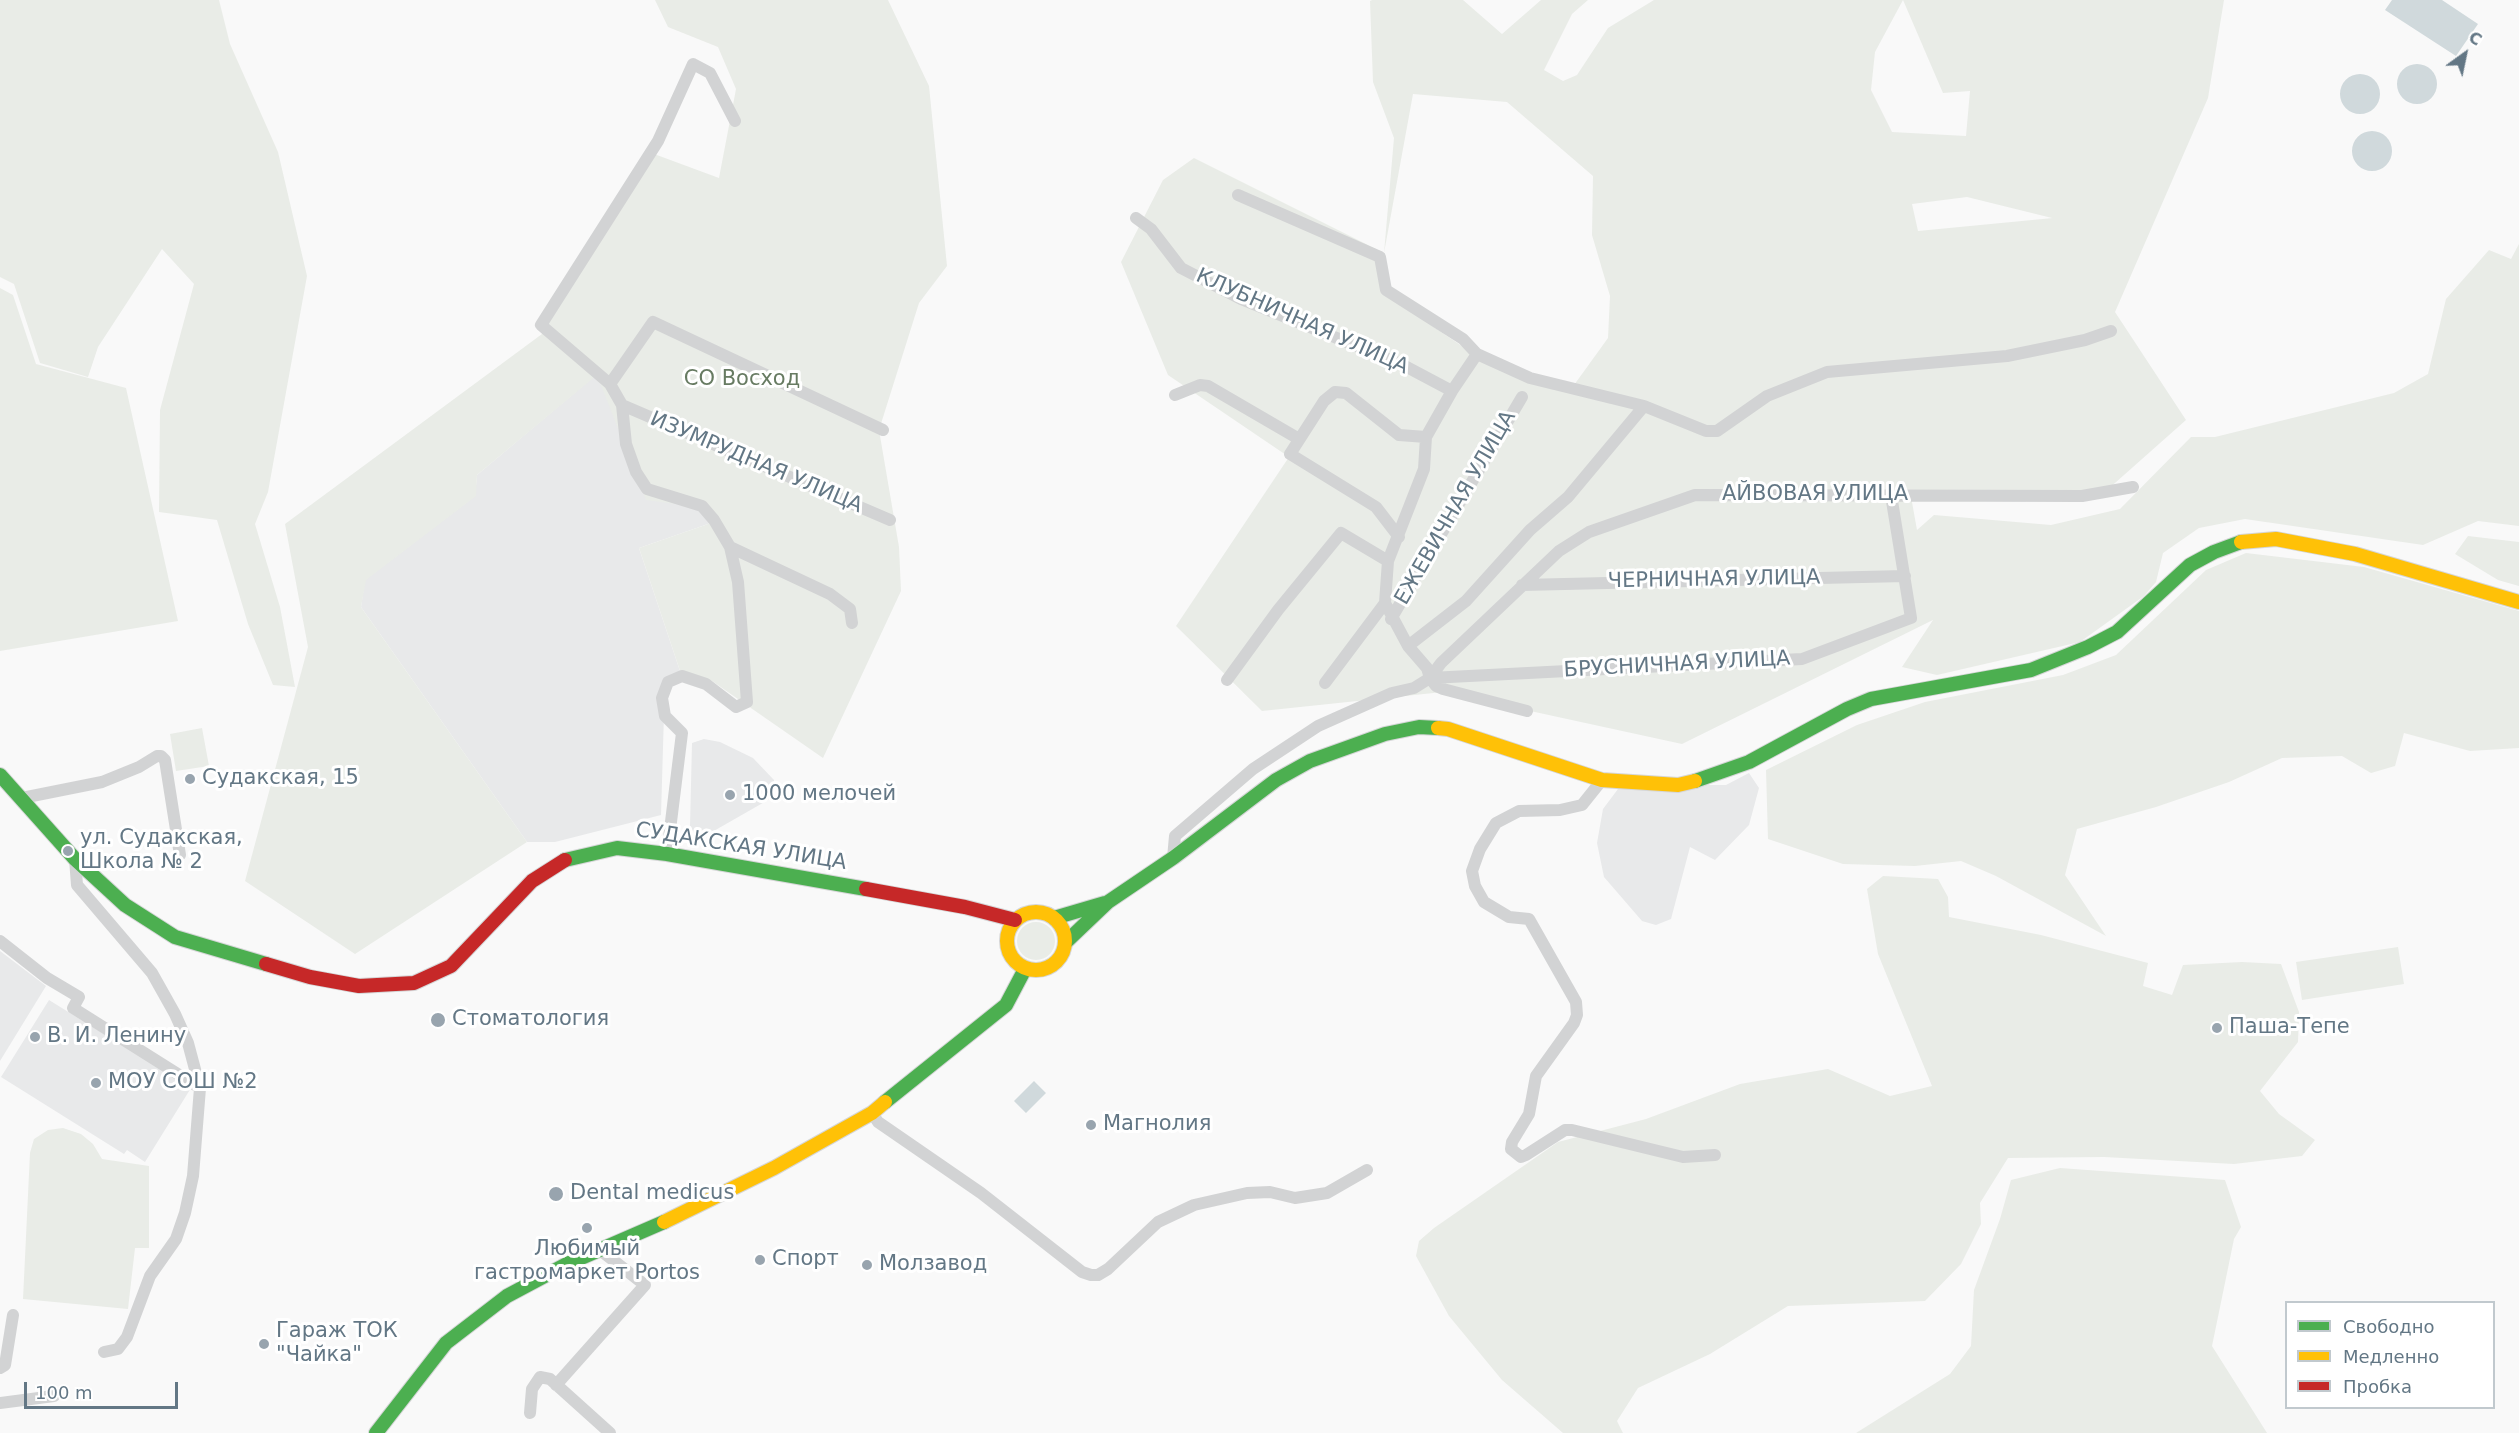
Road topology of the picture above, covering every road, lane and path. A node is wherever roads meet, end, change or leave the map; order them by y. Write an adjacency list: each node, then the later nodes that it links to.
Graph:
1 (735, 122): 6 (street)
2 (1238, 195): 5 (street)
3 (1136, 218): 7 (street, КЛУБНИЧНАЯ УЛИЦА)
4 (2111, 331): 11 (street)
5 (1477, 354): 7 (street); 11 (street)
6 (610, 384): 10 (street); 12 (street)
7 (1452, 391): 13 (street)
8 (1175, 395): 14 (street)
9 (1522, 397): 25 (street, ЕЖЕВИЧНАЯ УЛИЦА)
10 (622, 405): 17 (street, ИЗУМРУДНАЯ УЛИЦА); 19 (street)
11 (1644, 406): 27 (street)
12 (883, 430)
13 (1426, 437): 14 (street); 18 (street)
14 (1299, 439): 18 (street)
15 (2133, 487): 16 (street, АЙВОВАЯ УЛИЦА)
16 (1891, 495): 21 (street); 22 (street, АЙВОВАЯ УЛИЦА)
17 (890, 520)
18 (1399, 537): 20 (street)
19 (730, 547): 26 (street); 35 (street)
20 (1388, 561): 24 (street); 29 (street)
21 (1905, 576): 22 (street, ЧЕРНИЧНАЯ УЛИЦА); 28 (street, БРУСНИЧНАЯ УЛИЦА)
22 (1522, 585): 28 (street, АЙВОВАЯ УЛИЦА)
23 (2519, 602): 32 (main road)
24 (1385, 603): 25 (street); 30 (street)
25 (1391, 619): 27 (street)
26 (852, 623)
27 (1408, 646): 28 (street)
28 (1430, 678): 31 (street); 37 (street)
29 (1227, 680)
30 (1325, 683)
31 (1527, 711)
32 (1602, 780): 37 (main road); 47 (street)
33 (2, 782): 34 (main road, СУДАКСКАЯ УЛИЦА)
34 (22, 798): 36 (street); 38 (main road, СУДАКСКАЯ УЛИЦА)
35 (667, 854): 38 (main road, СУДАКСКАЯ УЛИЦА); 41 (main road, СУДАКСКАЯ УЛИЦА)
36 (180, 855)
37 (1173, 858): 39 (main road)
38 (75, 859): 45 (street)
39 (1108, 902): 40 (main road); 43 (main road)
40 (1054, 918): 41 (main road); 43 (main road)
41 (1015, 920): 44 (main road)
42 (0, 941): 45 (street)
43 (1066, 942): 44 (main road)
44 (1024, 969): 46 (main road)
45 (200, 1088): 51 (street)
46 (872, 1113): 48 (street); 49 (main road)
47 (1715, 1155)
48 (1367, 1170)
49 (600, 1250): 53 (street); 57 (main road)
50 (13, 1315): 52 (street)
51 (104, 1352)
52 (0, 1368)
53 (556, 1385): 56 (street); 58 (street)
54 (54, 1396): 55 (street)
55 (0, 1403)
56 (531, 1413)
57 (376, 1433)
58 (610, 1433)

